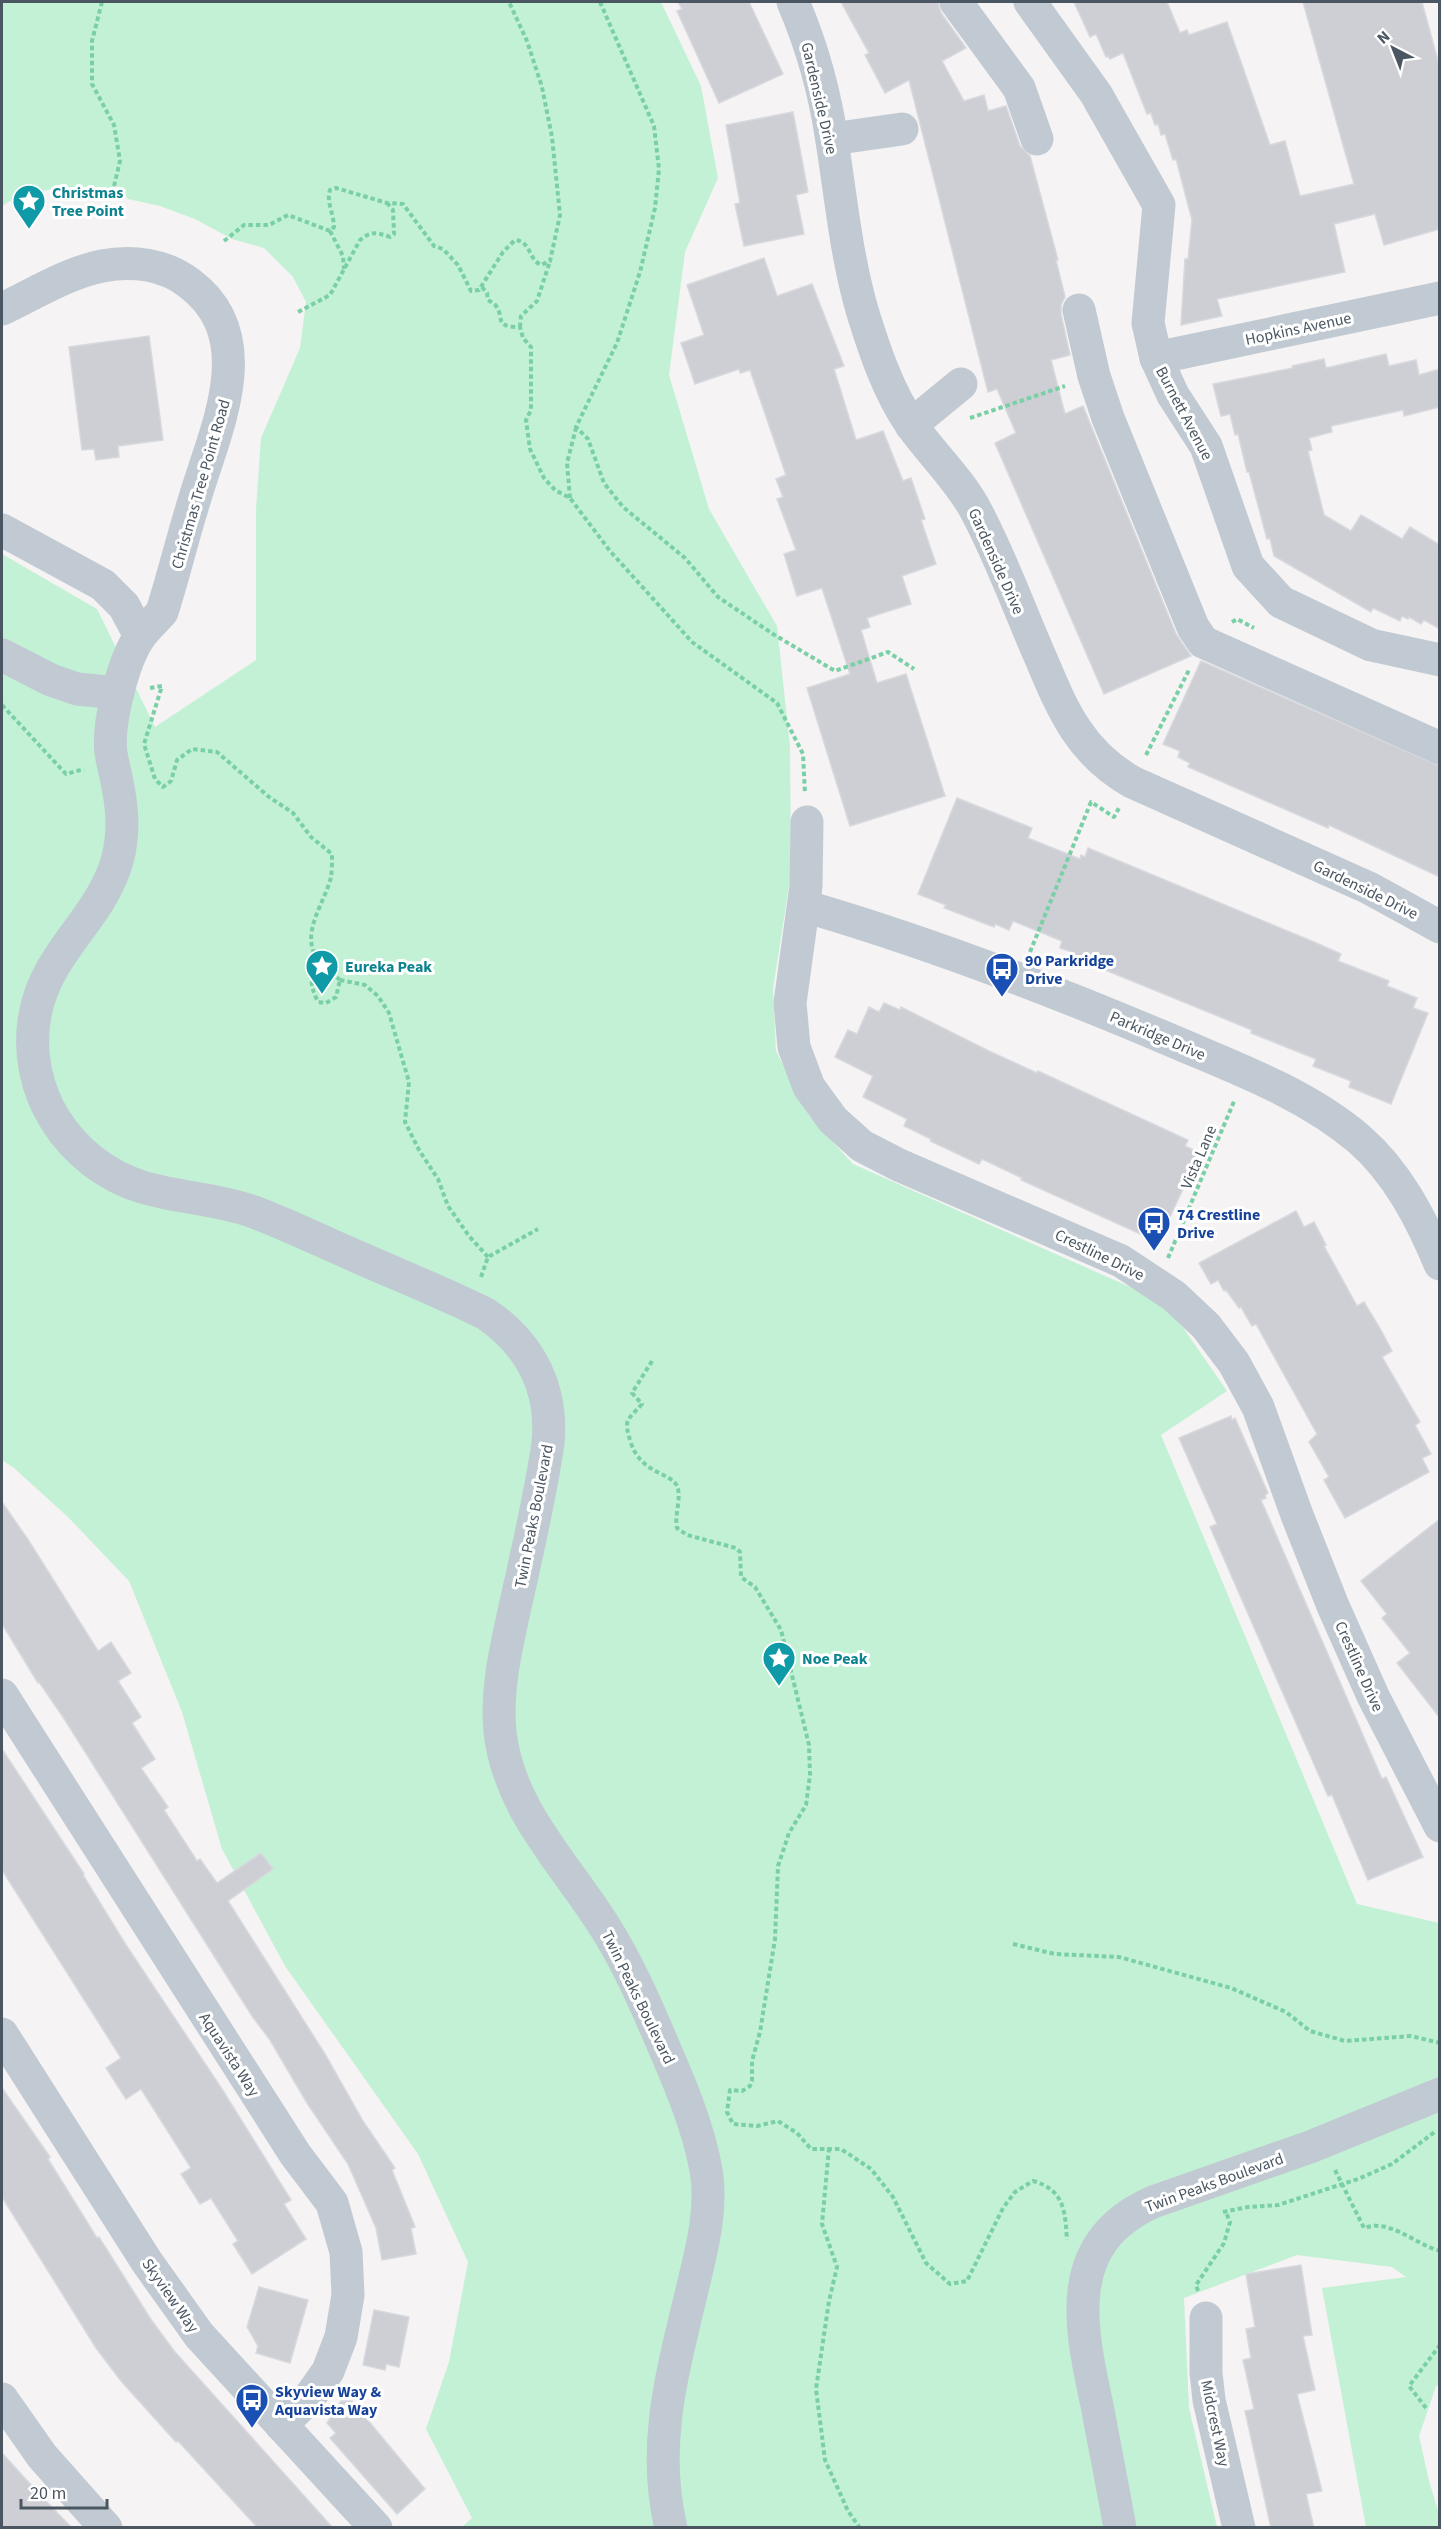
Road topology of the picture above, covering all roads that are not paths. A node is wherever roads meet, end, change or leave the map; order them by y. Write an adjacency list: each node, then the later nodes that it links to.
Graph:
1 (793, 2): 5 (street, Gardenside Drive)
2 (956, 2): 6 (street)
3 (1030, 2): 10 (street, Burnett Avenue)
4 (902, 129): 5 (street)
5 (832, 139): 12 (street, Gardenside Drive)
6 (1037, 139)
7 (1440, 298): 10 (street, Hopkins Avenue)
8 (2, 309): 14 (street, Christmas Tree Point Road)
9 (1079, 310): 18 (street)
10 (1156, 358): 16 (street, Burnett Avenue)
11 (961, 384): 12 (street)
12 (911, 425): 21 (street, Gardenside Drive)
13 (2, 530): 14 (street)
14 (140, 636): 17 (street, Christmas Tree Point Road)
15 (2, 655): 17 (street)
16 (1440, 660)
17 (118, 693): 32 (street, Twin Peaks Boulevard)
18 (1440, 748)
19 (807, 822): 20 (street, Crestline Drive)
20 (804, 906): 22 (street, Parkridge Drive); 24 (street, Crestline Drive)
21 (1440, 927)
22 (1440, 1264)
23 (2, 1695): 29 (street, Aquavista Way)
24 (1440, 1826)
25 (2, 2034): 29 (street, Skyview Way)
26 (1440, 2094): 33 (street, Twin Peaks Boulevard)
27 (1206, 2318): 34 (street, Midcrest Way)
28 (2, 2399): 30 (street)
29 (281, 2425): 31 (street, Skyview Way)
30 (106, 2528)
31 (376, 2528)
32 (671, 2528)
33 (1120, 2528)
34 (1239, 2528)

